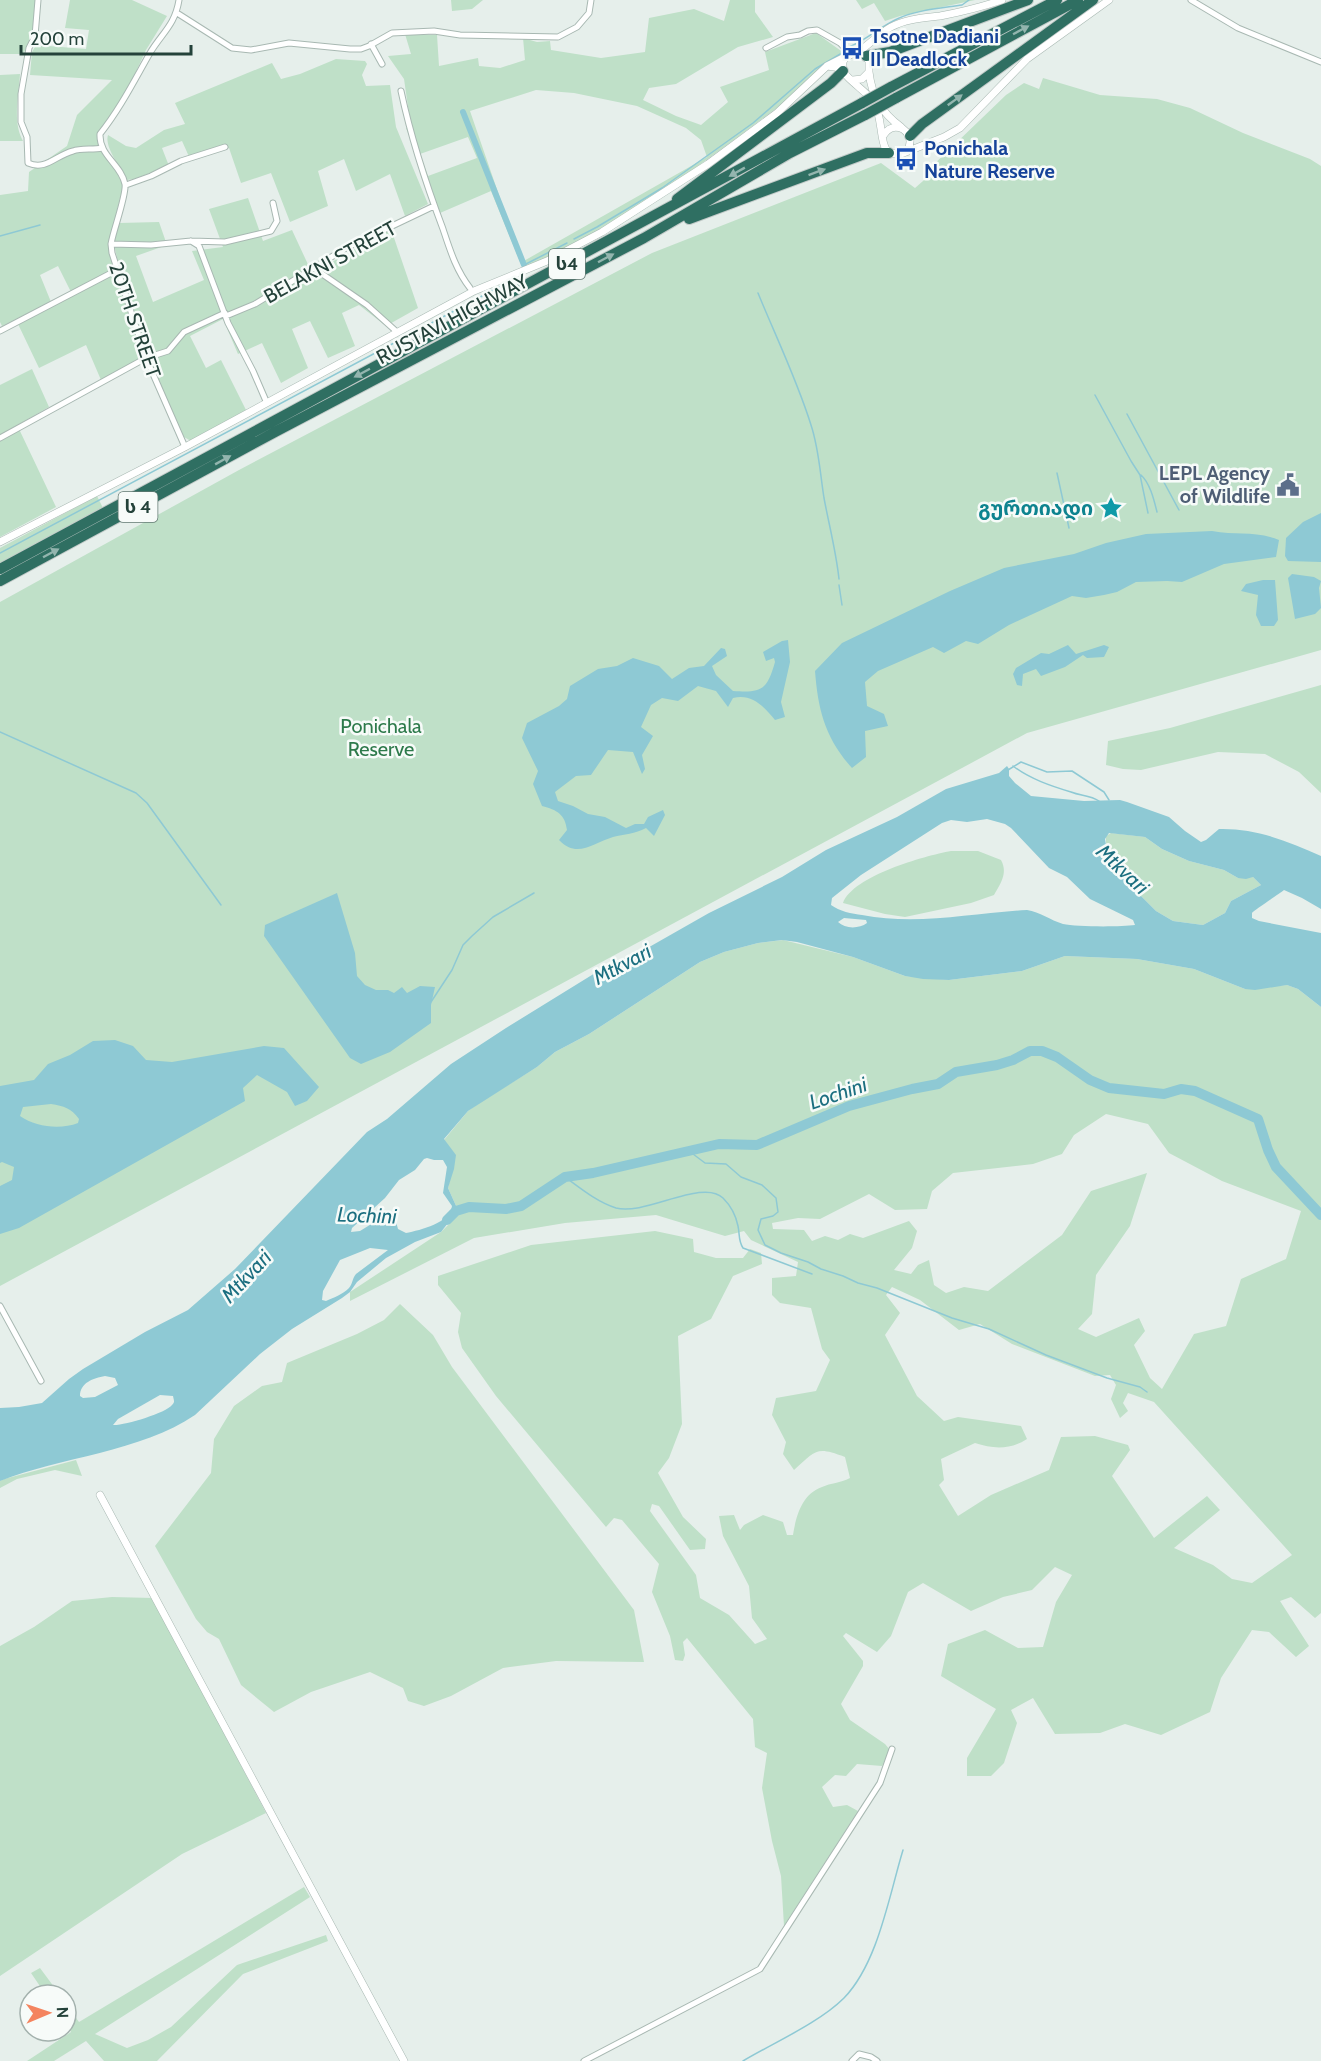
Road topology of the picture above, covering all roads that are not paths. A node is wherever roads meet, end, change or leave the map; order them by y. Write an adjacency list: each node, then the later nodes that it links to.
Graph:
1 (38, 0): 27 (street)
2 (178, 0): 11 (street)
3 (591, 0): 12 (street)
4 (1002, 0): 14 (street)
5 (1028, 0): 14 (highway)
6 (1057, 0): 33 (highway, RUSTAVI HIGHWAY / ს4, one-way to 33, bridge)
7 (1078, 0): 34 (highway, RUSTAVI HIGHWAY / ს4, one-way to 7, bridge)
8 (1093, 0): 24 (highway, one-way to 8)
9 (1109, 0): 25 (street)
10 (1191, 0): 15 (street)
11 (177, 13): 12 (street); 27 (street)
12 (371, 44): 16 (street)
13 (766, 48): 14 (street)
14 (857, 55): 17 (street); 18 (street); 19 (street)
15 (1321, 62)
16 (382, 64)
17 (827, 66): 18 (street); 42 (street)
18 (843, 69): 20 (street); 33 (highway)
19 (869, 72): 20 (street); 22 (street)
20 (853, 80): 23 (street)
21 (401, 91): 32 (street)
22 (900, 127): 23 (street); 24 (street)
23 (883, 136): 29 (street)
24 (910, 137): 25 (street); 28 (street)
25 (933, 141): 28 (street)
26 (225, 147): 30 (street)
27 (102, 148): 30 (street)
28 (907, 151): 29 (street)
29 (889, 153): 34 (highway, one-way to 29)
30 (126, 185): 36 (street, 20TH STREET)
31 (273, 203): 35 (street)
32 (434, 206): 38 (street, BELAKNI STREET); 39 (street)
33 (634, 228): 45 (highway, RUSTAVI HIGHWAY / ს4, one-way to 45)
34 (644, 238): 45 (highway, RUSTAVI HIGHWAY / ს4, one-way to 34)
35 (191, 241): 36 (street); 40 (street)
36 (111, 244): 37 (street, 20TH STREET)
37 (117, 267): 41 (street); 43 (street, 20TH STREET)
38 (315, 268): 40 (street, BELAKNI STREET); 42 (street)
39 (470, 288)
40 (226, 315): 43 (street, BELAKNI STREET); 44 (street)
41 (0, 331)
42 (398, 332): 44 (street)
43 (147, 358): 46 (street, BELAKNI STREET); 47 (street, 20TH STREET)
44 (266, 401): 47 (street)
45 (273, 427): 49 (highway, RUSTAVI HIGHWAY / ს 4); 50 (highway, RUSTAVI HIGHWAY / ს 4, one-way to 45)
46 (0, 438)
47 (184, 447): 48 (street)
48 (0, 542)
49 (0, 569)
50 (0, 581)
51 (0, 1306): 52 (street)
52 (41, 1381)
53 (100, 1495): 55 (street)
54 (892, 1749): 56 (street)
55 (404, 2061)
56 (584, 2061)
57 (852, 2061): 58 (street)
58 (877, 2061)

